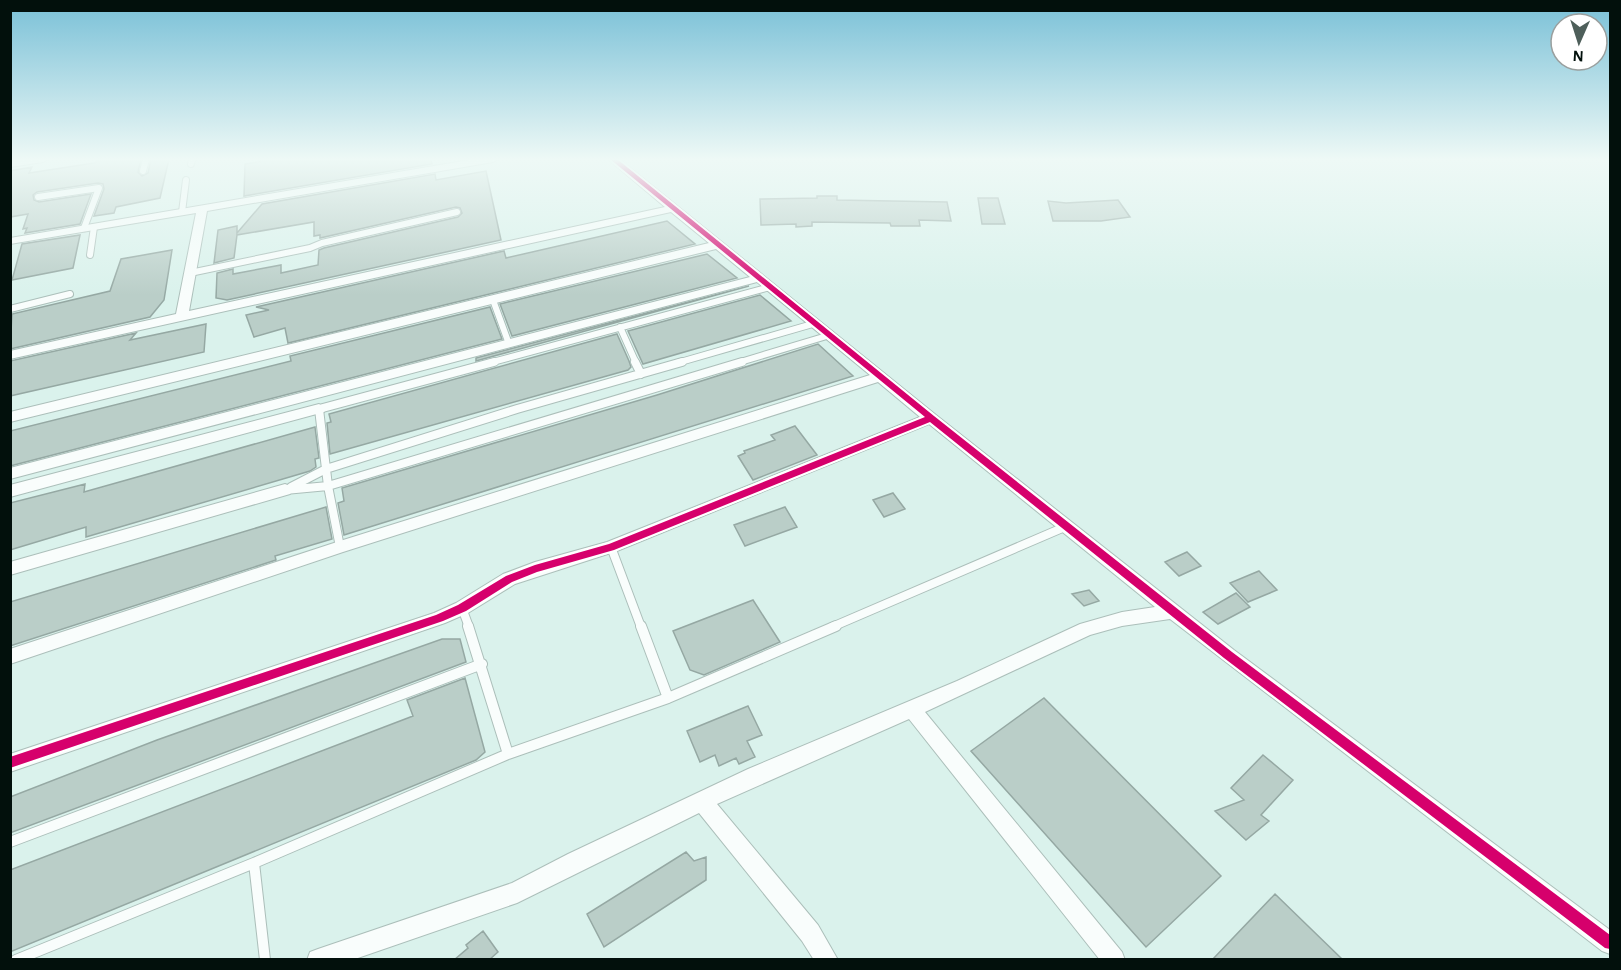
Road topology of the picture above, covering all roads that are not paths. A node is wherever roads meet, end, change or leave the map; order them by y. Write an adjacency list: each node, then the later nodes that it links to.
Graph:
1 (95, 204): 9 (lane)
2 (183, 204): 7 (lane)
3 (224, 204): 5 (street)
4 (668, 204): 6 (street)
5 (202, 208): 7 (street); 13 (street)
6 (673, 208): 11 (street); 18 (street)
7 (182, 212): 9 (street)
8 (457, 212): 13 (lane)
9 (89, 227): 10 (street); 12 (lane)
10 (11, 242)
11 (717, 245): 14 (street); 16 (street)
12 (90, 255)
13 (190, 273): 18 (street)
14 (764, 283): 19 (street); 20 (lane); 22 (street)
15 (70, 294): 17 (lane)
16 (493, 300): 22 (lane); 27 (street)
17 (10, 309)
18 (182, 317): 23 (street)
19 (816, 323): 21 (street); 24 (lane)
20 (620, 327): 24 (lane); 26 (lane)
21 (830, 335): 25 (street); 31 (lane)
22 (509, 344): 30 (street)
23 (10, 355)
24 (641, 374): 29 (lane)
25 (879, 376): 28 (street); 35 (street)
26 (319, 409): 29 (lane); 33 (street)
27 (10, 417)
28 (931, 418): 34 (street); 36 (street)
29 (326, 469): 31 (lane); 32 (lane)
30 (10, 474)
31 (328, 486): 32 (lane); 35 (lane)
32 (285, 490): 37 (street)
33 (10, 491)
34 (1066, 526): 39 (street); 42 (lane)
35 (340, 546): 40 (street)
36 (611, 547): 38 (street); 42 (lane)
37 (10, 569)
38 (462, 608): 41 (lane); 45 (street)
39 (1173, 611): 43 (street); 49 (street)
40 (10, 657)
41 (482, 664): 44 (lane); 47 (lane)
42 (668, 698): 44 (lane)
43 (911, 708): 46 (street); 54 (street)
44 (508, 754): 48 (lane)
45 (10, 763)
46 (702, 801): 52 (street); 53 (street)
47 (10, 842)
48 (254, 863): 50 (lane); 51 (lane)
49 (1611, 943)
50 (16, 960)
51 (265, 960)
52 (318, 960)
53 (827, 960)
54 (1114, 960)

